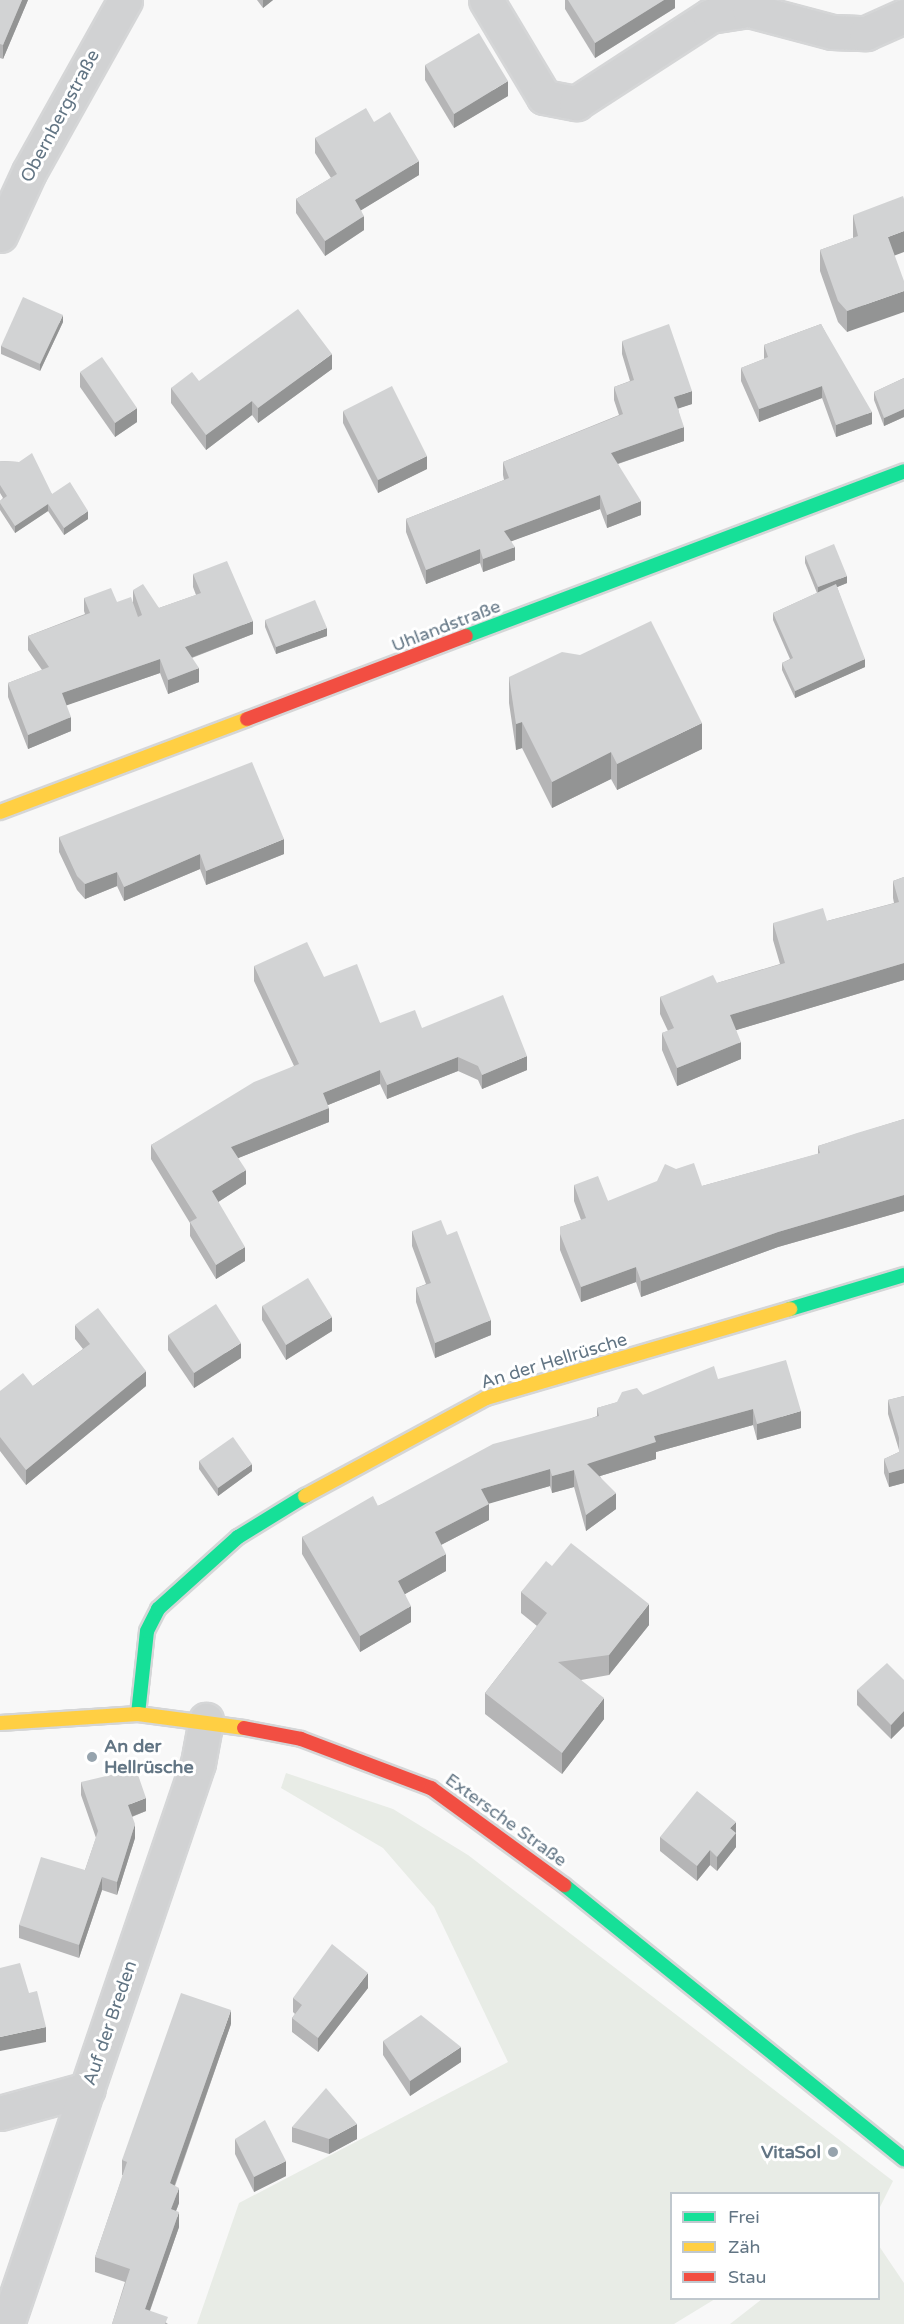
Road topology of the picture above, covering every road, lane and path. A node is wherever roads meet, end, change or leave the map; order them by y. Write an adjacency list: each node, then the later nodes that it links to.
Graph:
1 (125, 0): 4 (street, Obernbergstraße)
2 (486, 0): 3 (street)
3 (904, 16)
4 (0, 235)
5 (904, 471): 6 (street, Uhlandstraße)
6 (0, 812)
7 (904, 1275): 8 (street, An der Hellrüsche)
8 (138, 1714): 9 (street, Extersche Straße); 10 (street, Extersche Straße)
9 (206, 1720): 11 (street, Auf der Breden); 13 (street, Extersche Straße)
10 (0, 1723)
11 (88, 2089): 12 (street); 14 (street, Auf der Breden)
12 (0, 2113)
13 (904, 2159)
14 (7, 2324)

